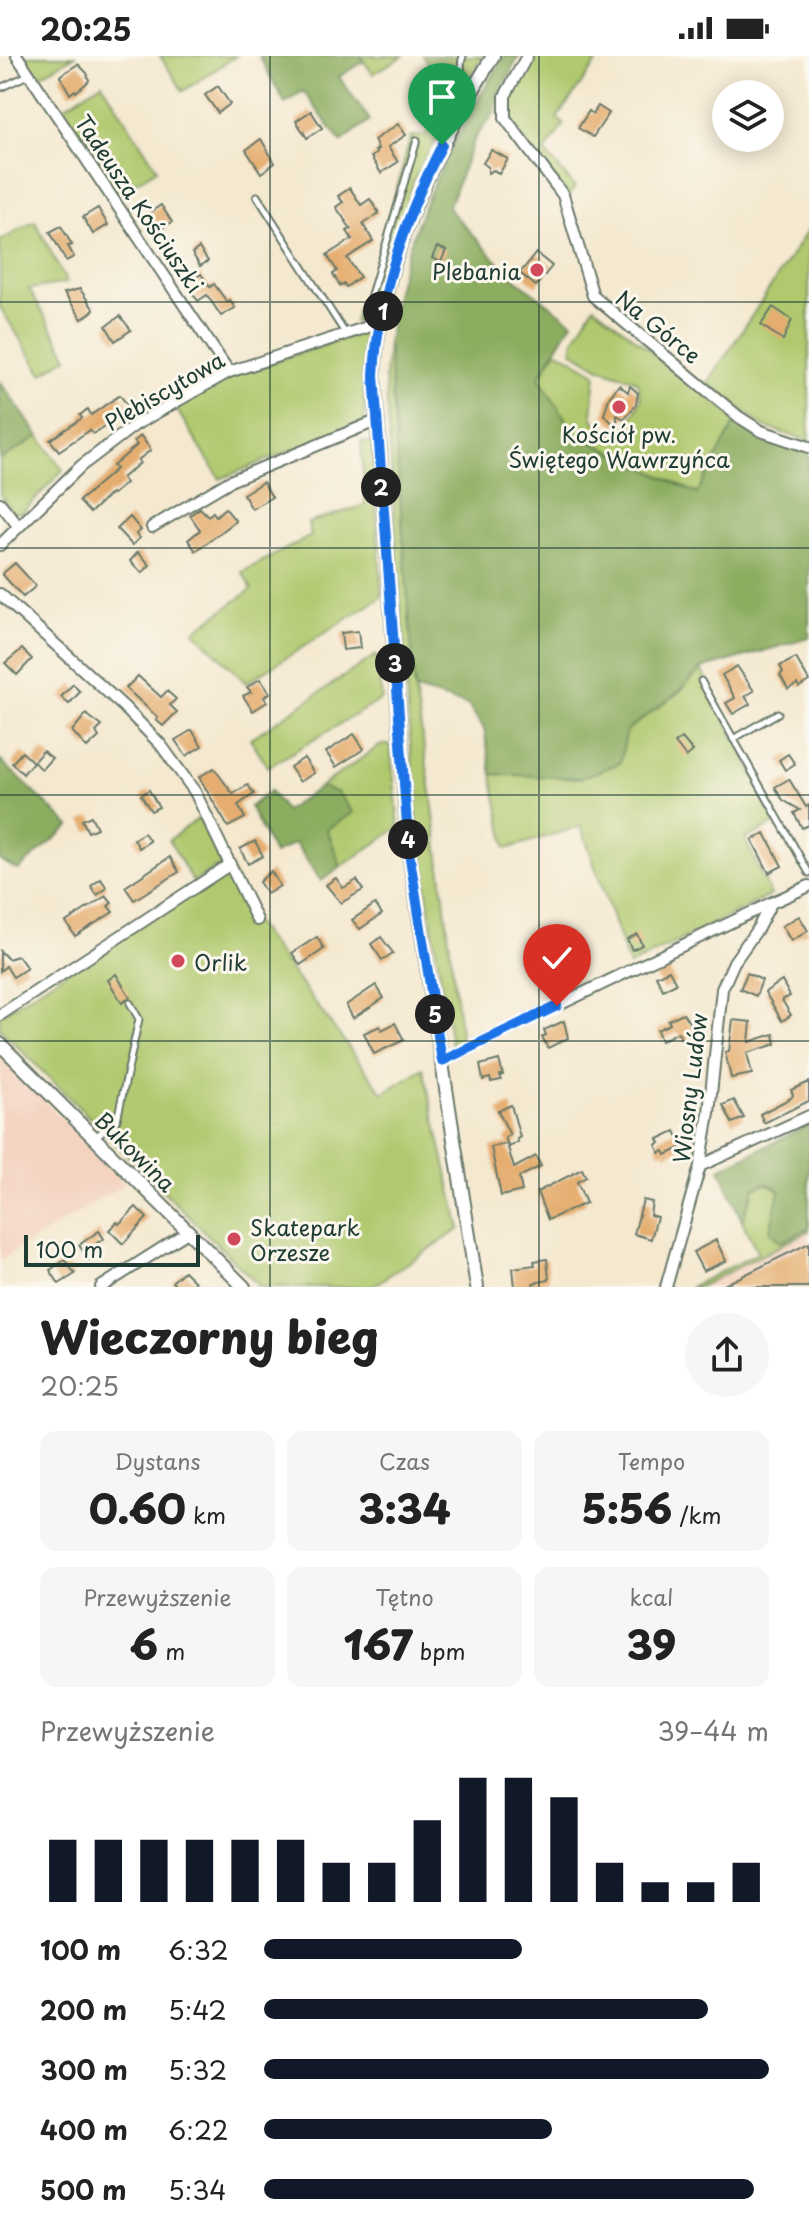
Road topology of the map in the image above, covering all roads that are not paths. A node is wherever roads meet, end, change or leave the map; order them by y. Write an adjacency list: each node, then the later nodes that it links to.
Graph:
1 (17, 56): 5 (street, Tadeusza Kościuszki)
2 (463, 56): 7 (lane)
3 (493, 56): 7 (street)
4 (527, 56): 15 (street, Na Górce)
5 (29, 74): 6 (lane); 13 (street, Tadeusza Kościuszki)
6 (0, 88)
7 (472, 91): 10 (street)
8 (417, 140): 11 (lane)
9 (257, 196): 12 (lane)
10 (380, 323): 11 (street, Plebiscytowa); 14 (street)
11 (366, 327): 12 (street, Plebiscytowa)
12 (345, 333): 13 (street, Plebiscytowa)
13 (229, 372): 17 (street, Plebiscytowa)
14 (376, 421): 18 (street); 32 (street)
15 (809, 447)
16 (0, 503): 17 (street)
17 (19, 527): 19 (street, Plebiscytowa)
18 (152, 527)
19 (0, 545)
20 (0, 594): 24 (street)
21 (701, 681): 23 (lane)
22 (778, 713): 23 (lane)
23 (733, 739): 25 (lane)
24 (229, 865): 28 (street); 30 (street)
25 (809, 873)
26 (809, 886): 27 (street)
27 (771, 903): 32 (street); 35 (street, Wiosny Ludów)
28 (257, 920)
29 (130, 1003): 34 (lane)
30 (0, 1015)
31 (0, 1044): 34 (street, Bukowina)
32 (442, 1061): 39 (street)
33 (809, 1116): 35 (street)
34 (95, 1138): 36 (street, Bukowina)
35 (700, 1166): 40 (street, Wiosny Ludów)
36 (189, 1231): 37 (street); 38 (street, Bukowina)
37 (101, 1287)
38 (244, 1287)
39 (477, 1287)
40 (666, 1287)

